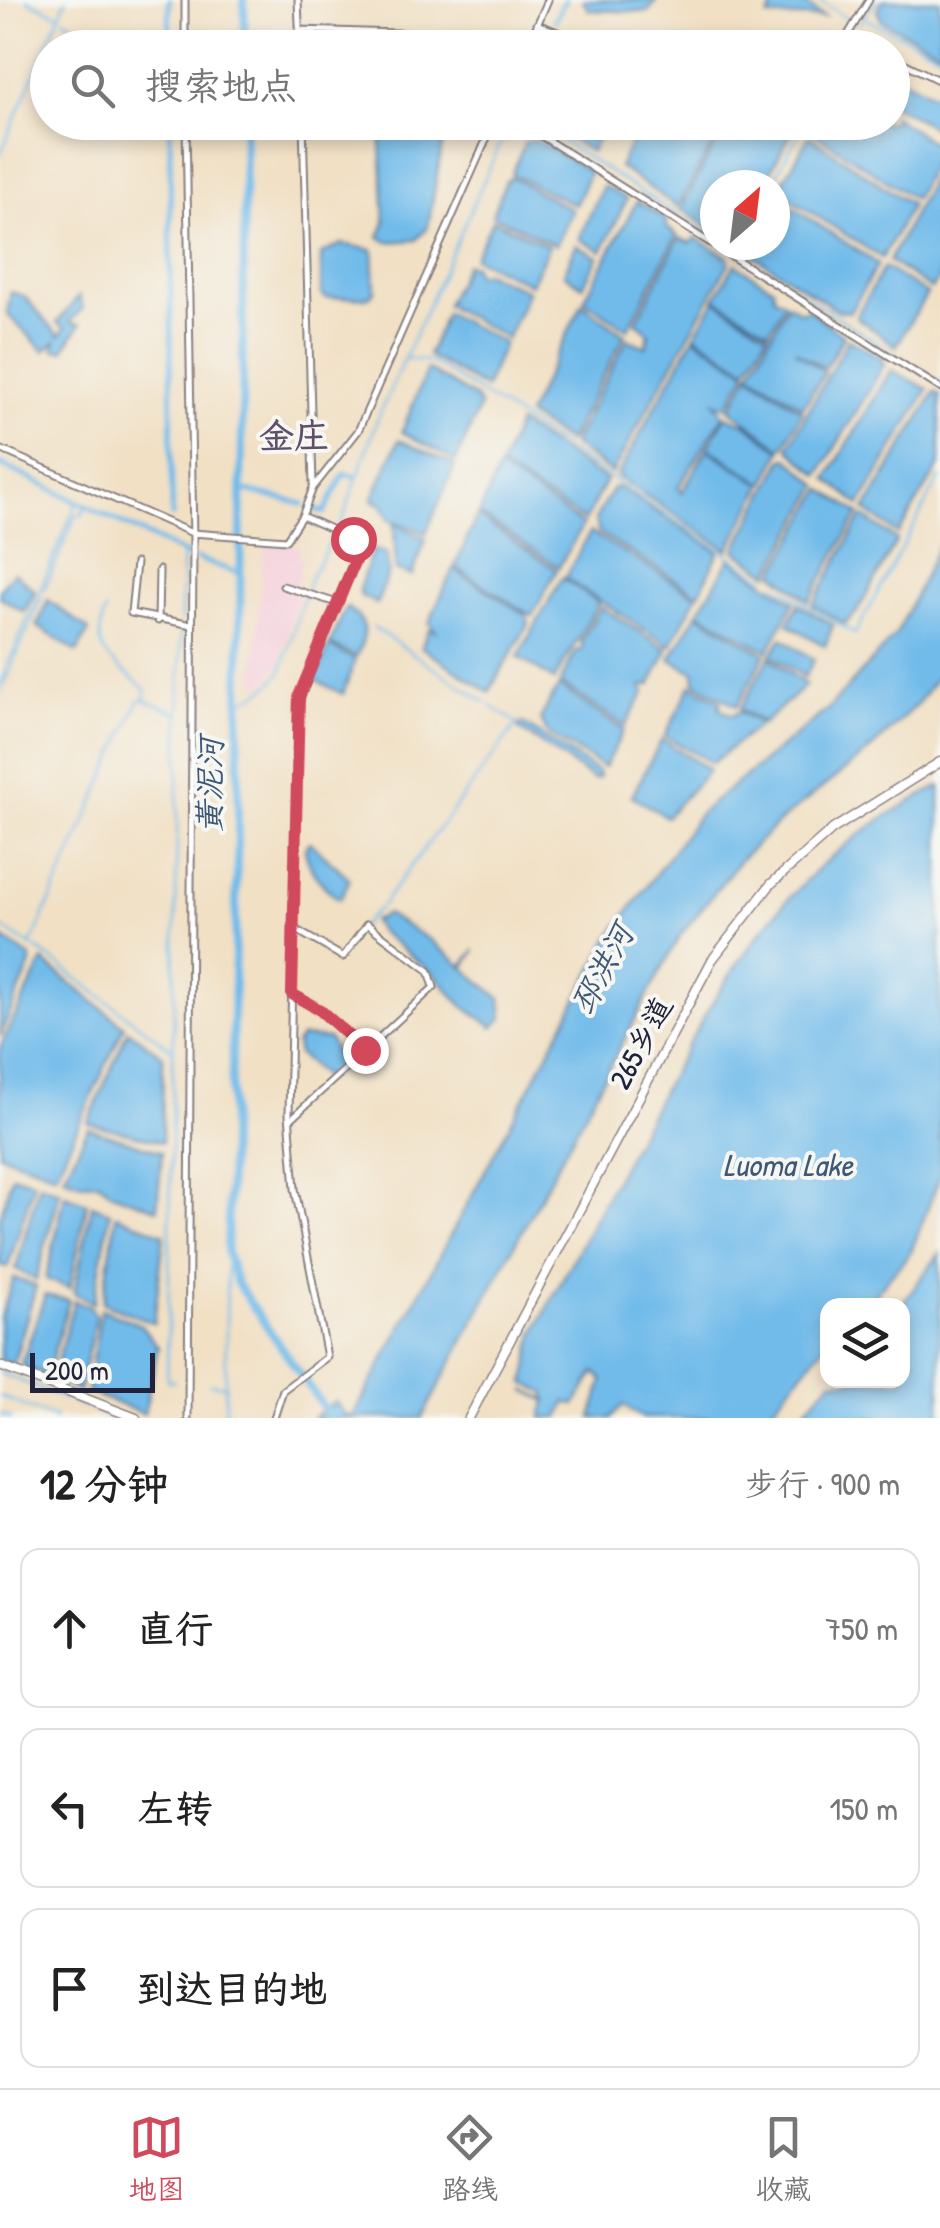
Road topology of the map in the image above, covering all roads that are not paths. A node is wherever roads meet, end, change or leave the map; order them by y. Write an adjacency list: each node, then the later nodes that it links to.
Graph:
1 (185, 0): 6 (street)
2 (298, 0): 7 (street)
3 (548, 0): 5 (street)
4 (870, 0): 10 (street)
5 (537, 24): 8 (street); 9 (street)
6 (186, 30)
7 (299, 30)
8 (534, 30)
9 (554, 30)
10 (852, 30)
11 (910, 66): 12 (street)
12 (940, 81)
13 (186, 140): 21 (street)
14 (303, 140): 19 (street)
15 (486, 140): 19 (street)
16 (547, 140): 17 (street)
17 (940, 388)
18 (0, 449): 21 (street)
19 (313, 488): 20 (street)
20 (302, 516): 21 (street); 25 (street)
21 (192, 533): 27 (street)
22 (136, 564): 26 (street)
23 (159, 570): 26 (street)
24 (283, 586): 25 (street)
25 (337, 603): 29 (street)
26 (158, 620): 27 (street)
27 (192, 624): 35 (street)
28 (940, 762): 37 (street, 265乡道)
29 (293, 928): 30 (street); 31 (street)
30 (292, 994): 31 (street); 32 (street)
31 (365, 1050): 32 (street)
32 (290, 1120): 36 (street)
33 (0, 1366): 34 (street)
34 (136, 1418)
35 (188, 1418)
36 (274, 1418)
37 (469, 1418)

